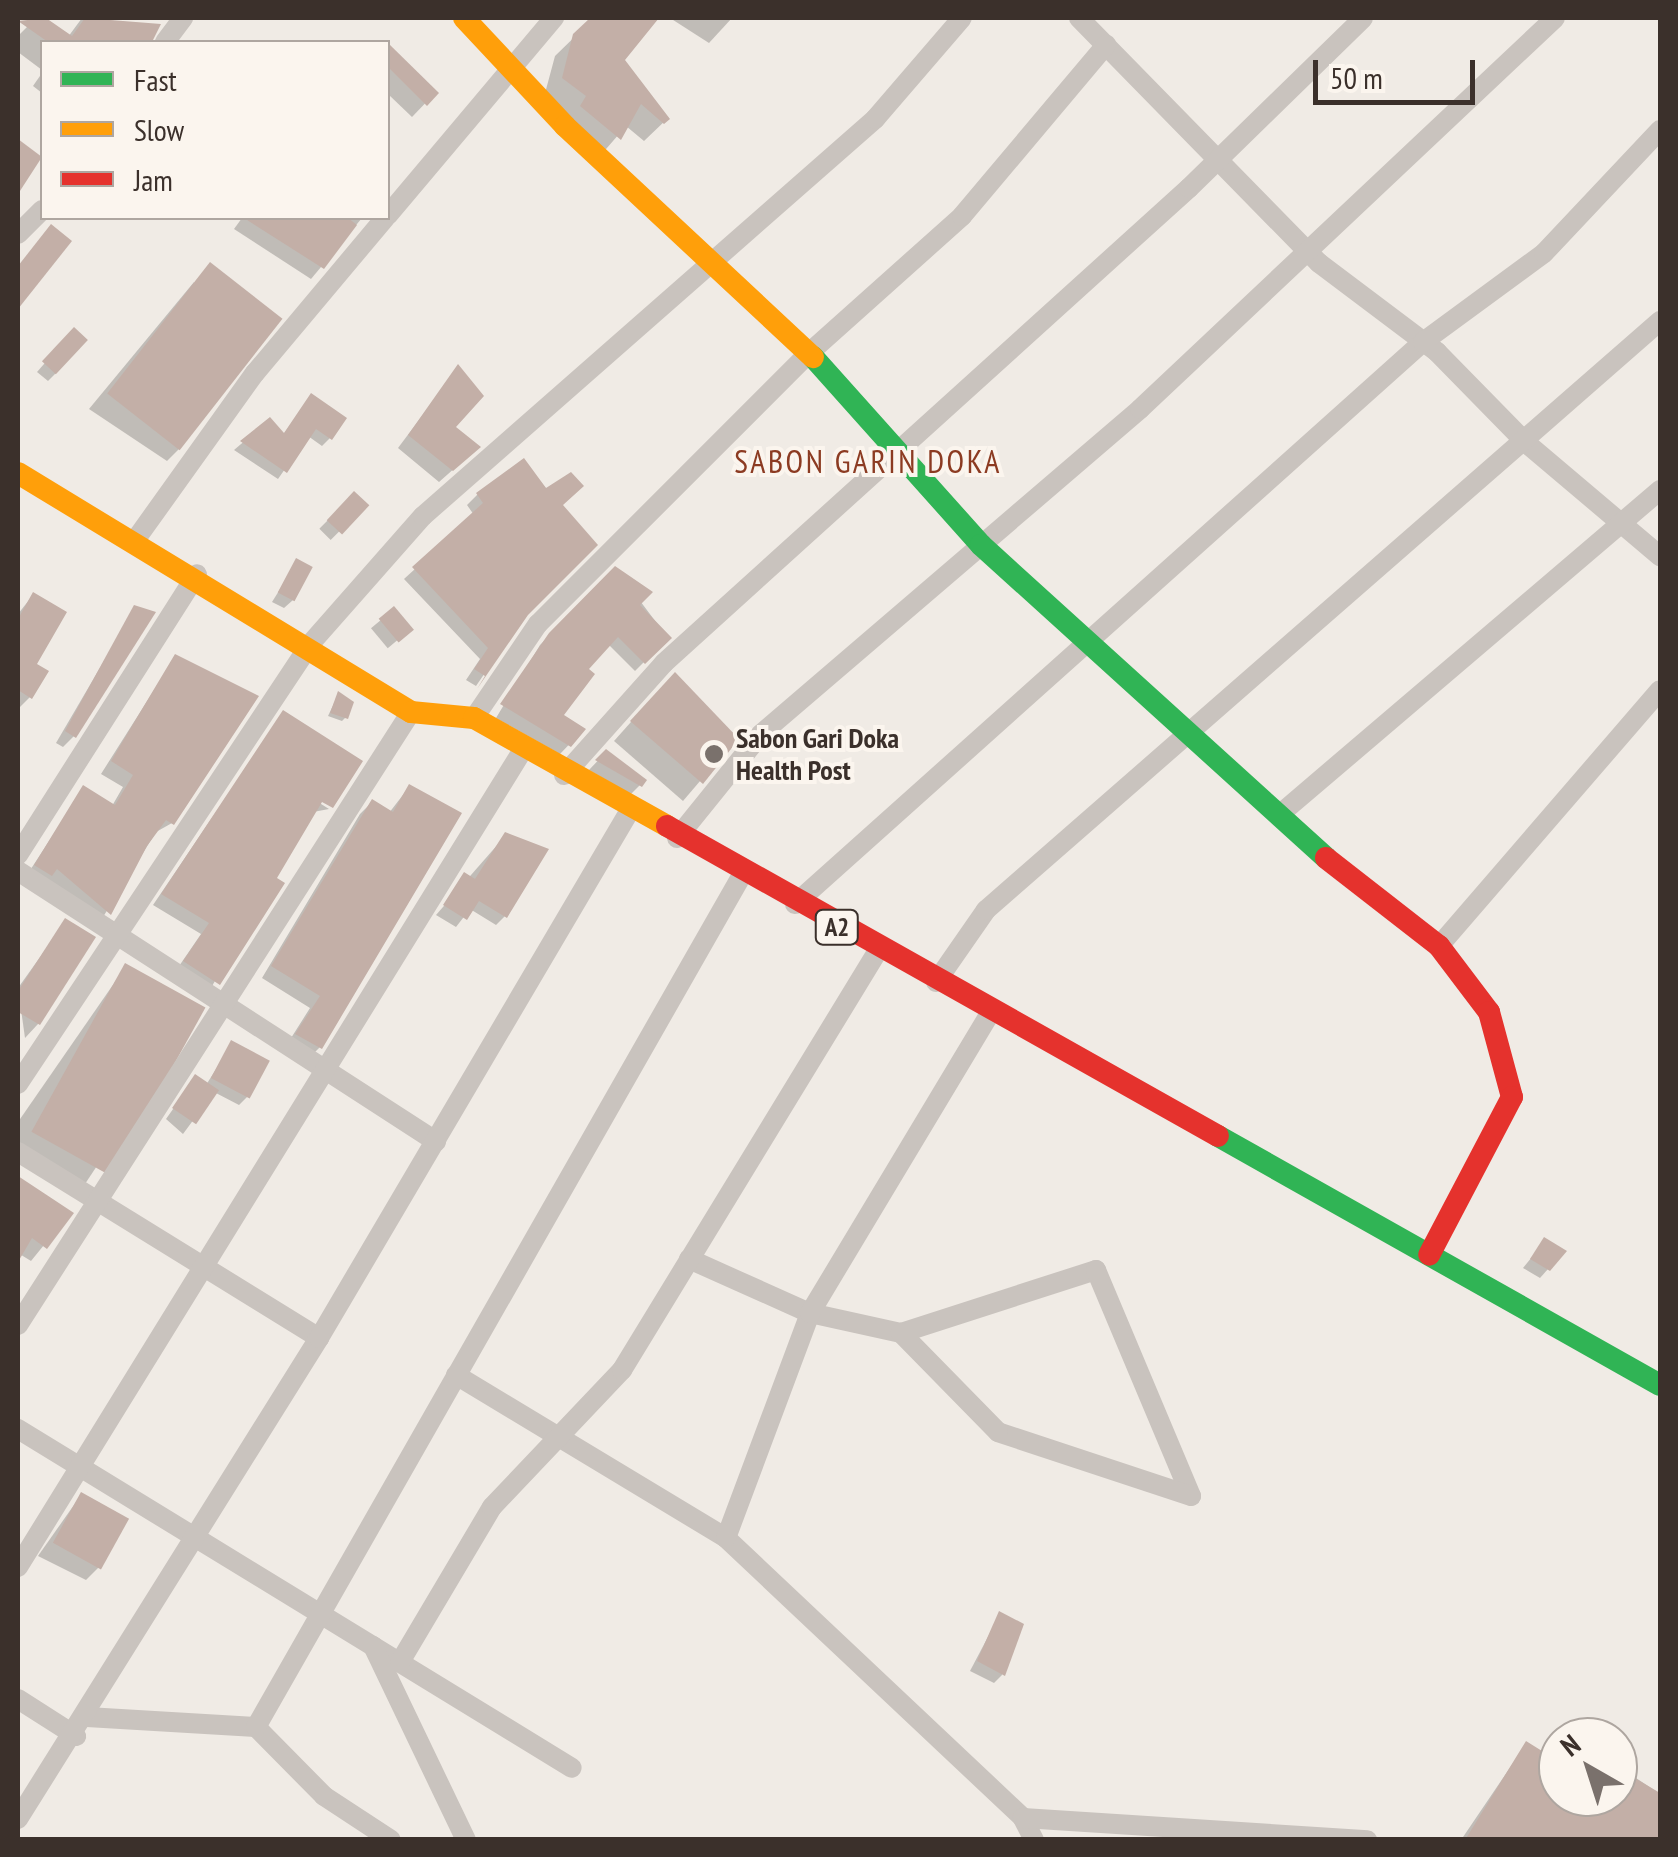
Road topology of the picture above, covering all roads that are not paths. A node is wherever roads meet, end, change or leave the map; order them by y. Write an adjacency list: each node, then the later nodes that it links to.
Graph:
1 (183, 18): 8 (street)
2 (464, 18): 10 (main road)
3 (554, 18): 10 (street)
4 (962, 18): 18 (street)
5 (1078, 18): 9 (street)
6 (1363, 18): 12 (street)
7 (1556, 18): 17 (street)
8 (166, 40)
9 (1106, 45): 12 (street); 21 (street)
10 (510, 68): 13 (street); 18 (main road)
11 (1660, 130): 20 (street)
12 (1222, 156): 17 (street); 23 (street)
13 (390, 211)
14 (40, 212): 16 (street)
15 (383, 220): 27 (street)
16 (18, 234)
17 (1308, 252): 20 (street); 28 (street)
18 (711, 264): 21 (main road); 32 (street)
19 (1660, 321): 22 (street)
20 (1423, 342): 22 (street); 31 (street)
21 (809, 353): 23 (main road); 35 (street)
22 (1525, 442): 26 (street); 36 (street)
23 (899, 447): 28 (main road); 38 (street)
24 (18, 473): 27 (main road)
25 (1660, 490): 26 (street)
26 (1622, 523): 29 (street); 40 (street)
27 (136, 539): 30 (main road)
28 (981, 545): 31 (main road); 41 (street)
29 (1660, 556)
30 (197, 574): 32 (main road); 42 (street)
31 (1088, 641): 36 (main road); 45 (street)
32 (311, 642): 34 (main road); 46 (street)
33 (1660, 690): 47 (street)
34 (411, 712): 35 (main road); 50 (street)
35 (474, 718): 37 (main road, A2)
36 (1187, 730): 40 (main road); 49 (street)
37 (522, 753): 38 (main road, A2); 52 (street)
38 (563, 776): 39 (main road, A2)
39 (629, 812): 41 (main road, A2); 54 (street)
40 (1279, 815): 47 (main road)
41 (677, 838): 44 (main road, A2)
42 (18, 856)
43 (18, 870): 46 (street)
44 (742, 875): 45 (main road, A2); 64 (street)
45 (794, 904): 48 (main road, A2)
46 (118, 942): 50 (street); 53 (street)
47 (1439, 946): 57 (main road)
48 (878, 950): 49 (main road, A2); 58 (street)
49 (936, 982): 51 (main road, A2)
50 (219, 1008): 52 (street); 56 (street)
51 (991, 1012): 57 (main road, A2); 60 (street)
52 (324, 1075): 54 (street); 59 (street)
53 (18, 1084)
54 (436, 1141): 63 (street)
55 (18, 1152): 56 (street)
56 (96, 1201): 59 (street); 61 (street)
57 (1429, 1255): 65 (main road, A2)
58 (689, 1259): 60 (street); 67 (street)
59 (202, 1266): 63 (street); 68 (street)
60 (810, 1313): 62 (street); 70 (street)
61 (18, 1325)
62 (900, 1334): 62 (street)
63 (320, 1338): 69 (street)
64 (456, 1375): 67 (street); 72 (street)
65 (1660, 1385)
66 (18, 1429): 68 (street)
67 (560, 1436): 70 (street); 74 (street)
68 (78, 1467): 69 (street); 71 (street)
69 (189, 1536): 72 (street); 76 (street)
70 (726, 1538): 79 (street)
71 (18, 1568)
72 (323, 1618): 73 (street); 77 (street)
73 (373, 1646): 74 (street); 82 (street)
74 (400, 1662): 78 (street)
75 (18, 1699): 76 (street)
76 (82, 1726): 77 (street); 80 (street)
77 (256, 1727): 81 (street)
78 (572, 1768)
79 (1023, 1818): 83 (street); 84 (street)
80 (18, 1819)
81 (391, 1840)
82 (466, 1840)
83 (1034, 1840)
84 (1367, 1840)

